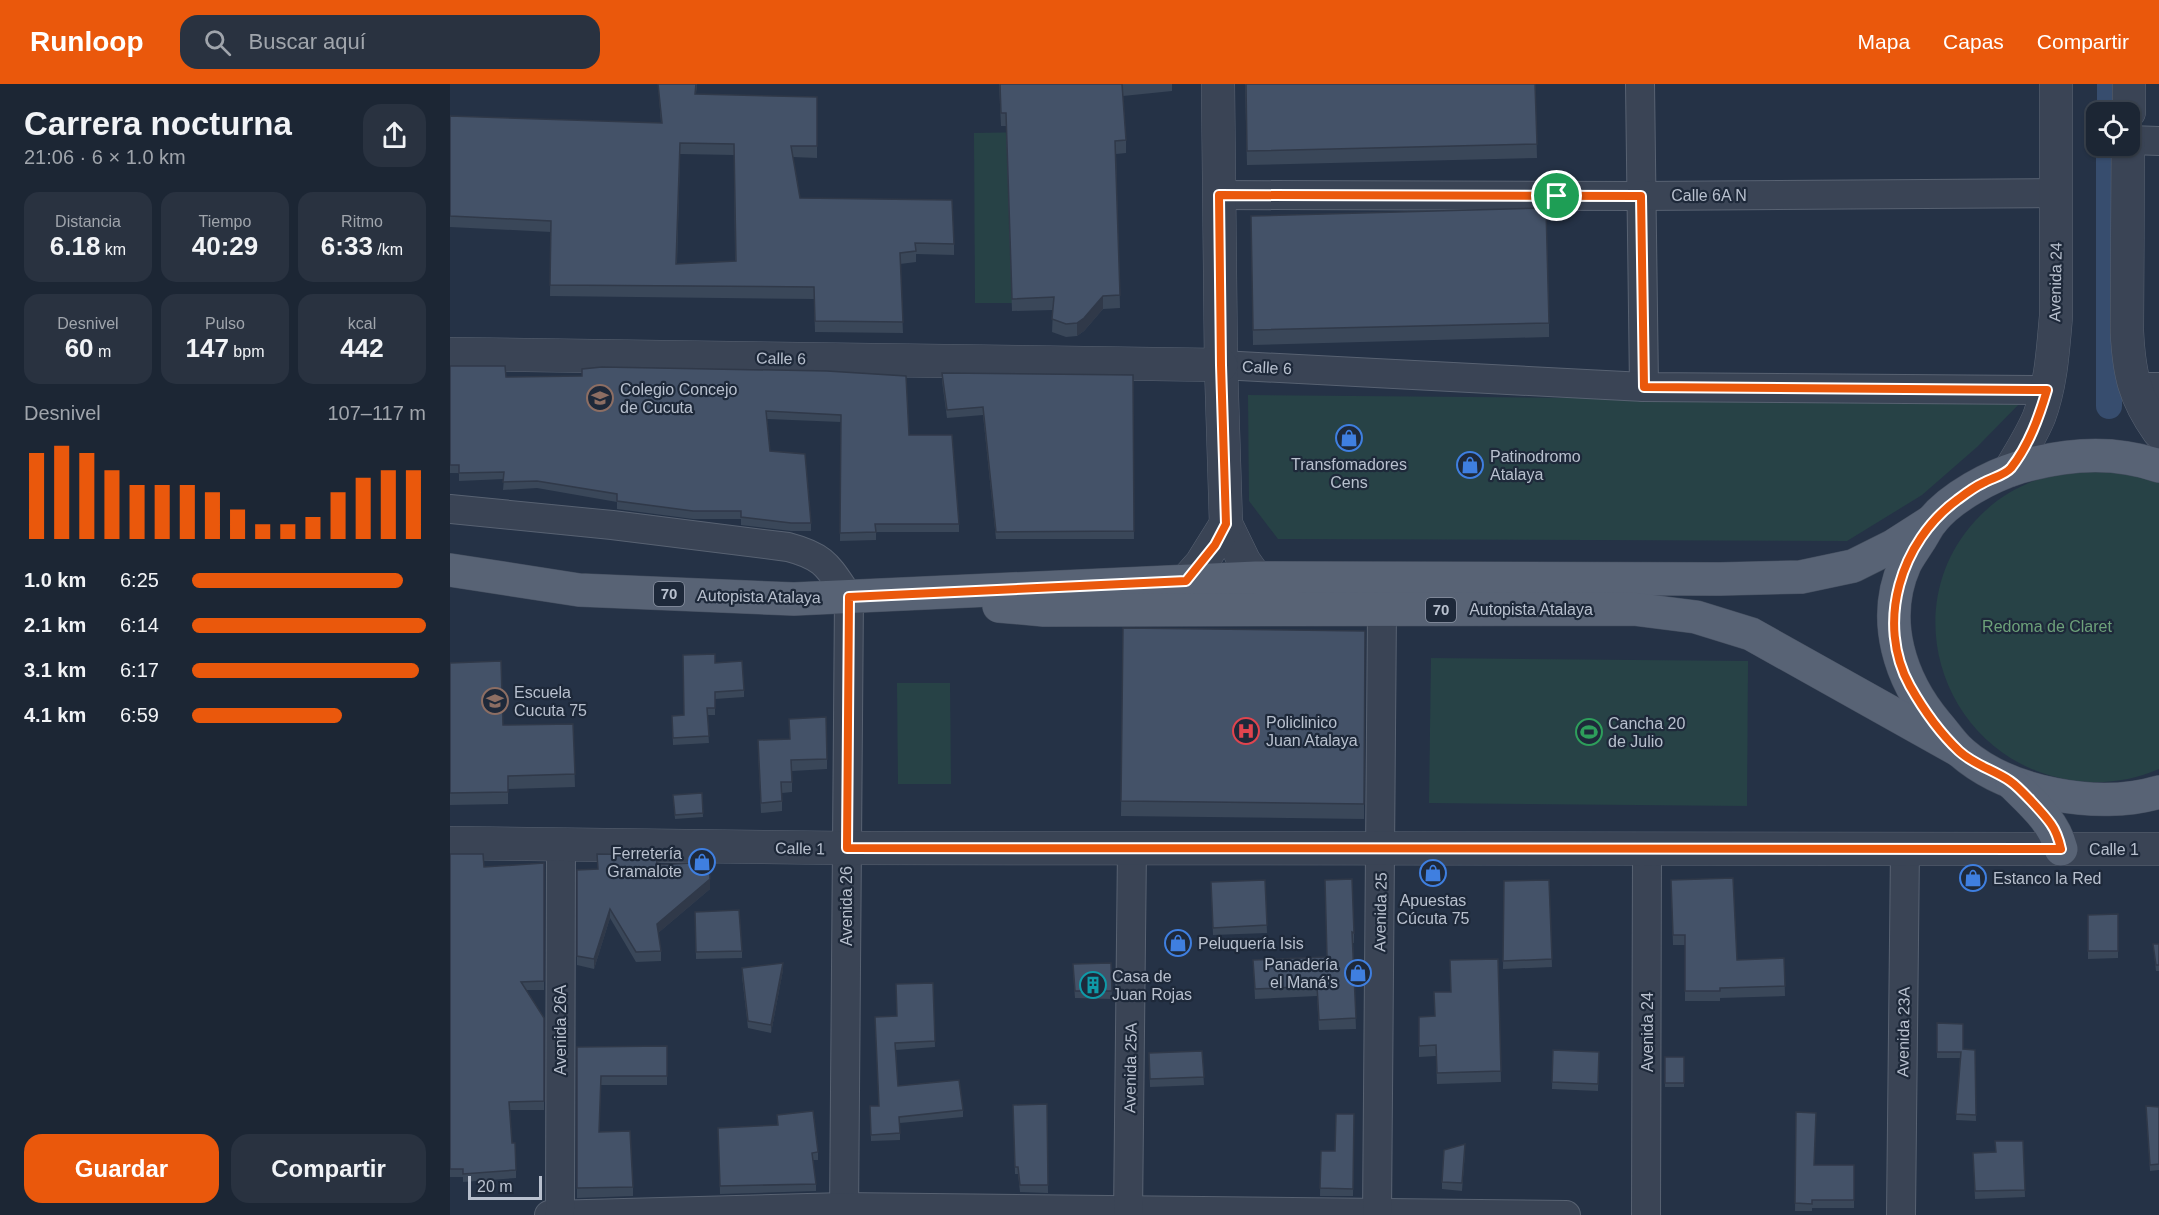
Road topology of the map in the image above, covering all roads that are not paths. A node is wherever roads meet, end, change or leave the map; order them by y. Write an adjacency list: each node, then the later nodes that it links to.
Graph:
1 (1218, 84): 10 (street)
2 (1640, 84): 11 (street)
3 (2056, 84): 9 (street, Avenida 24)
4 (2129, 84): 5 (street)
5 (2129, 102)
6 (2140, 140): 7 (street)
7 (2159, 141)
8 (2128, 156): 15 (street)
9 (2055, 193): 11 (street, Calle 6A N); 16 (street, Avenida 24)
10 (1219, 195): 11 (street, Calle 6A N); 13 (street)
11 (1641, 196): 14 (street)
12 (450, 354): 13 (street, Calle 6)
13 (1221, 365): 14 (street, Calle 6); 22 (street)
14 (1644, 387): 16 (street, Calle 6)
15 (2147, 387): 17 (street)
16 (2047, 390): 19 (street, Avenida 24)
17 (2159, 432)
18 (2159, 466): 19 (main road, 70)
19 (2010, 470): 21 (main road, 70)
20 (450, 509): 27 (street)
21 (1932, 521): 24 (main road, Autopista Atalaya / 70); 29 (main road, 70)
22 (1226, 524): 24 (street); 25 (street)
23 (450, 570): 27 (main road, Autopista Atalaya / 70)
24 (1256, 578): 25 (main road, Autopista Atalaya / 70)
25 (1186, 581): 26 (main road, Autopista Atalaya / 70)
26 (890, 596): 27 (main road, Autopista Atalaya / 70); 28 (main road, Autopista Atalaya / 70)
27 (849, 597): 34 (street, Avenida 26)
28 (1382, 610): 29 (main road, Autopista Atalaya / 70); 36 (street, Avenida 25)
29 (1960, 751): 30 (main road, 70)
30 (2011, 781): 31 (main road, 70); 39 (main road)
31 (2159, 792)
32 (450, 843): 33 (street, Calle 1)
33 (561, 844): 34 (street, Calle 1); 45 (street, Avenida 26A)
34 (847, 848): 35 (street, Calle 1); 41 (street, Avenida 26)
35 (1131, 848): 36 (street, Calle 1); 42 (street, Avenida 25A)
36 (1381, 848): 37 (street, Calle 1); 43 (street, Avenida 25)
37 (1647, 849): 38 (street, Calle 1); 47 (street, Avenida 24)
38 (1905, 849): 39 (street, Calle 1); 48 (street, Avenida 23A)
39 (2061, 849): 40 (street, Calle 1)
40 (2159, 849)
41 (844, 1211): 42 (street); 45 (street)
42 (1128, 1213): 43 (street)
43 (1377, 1214): 46 (street)
44 (549, 1215): 45 (street)
45 (560, 1215)
46 (1566, 1215)
47 (1646, 1215)
48 (1901, 1215)

